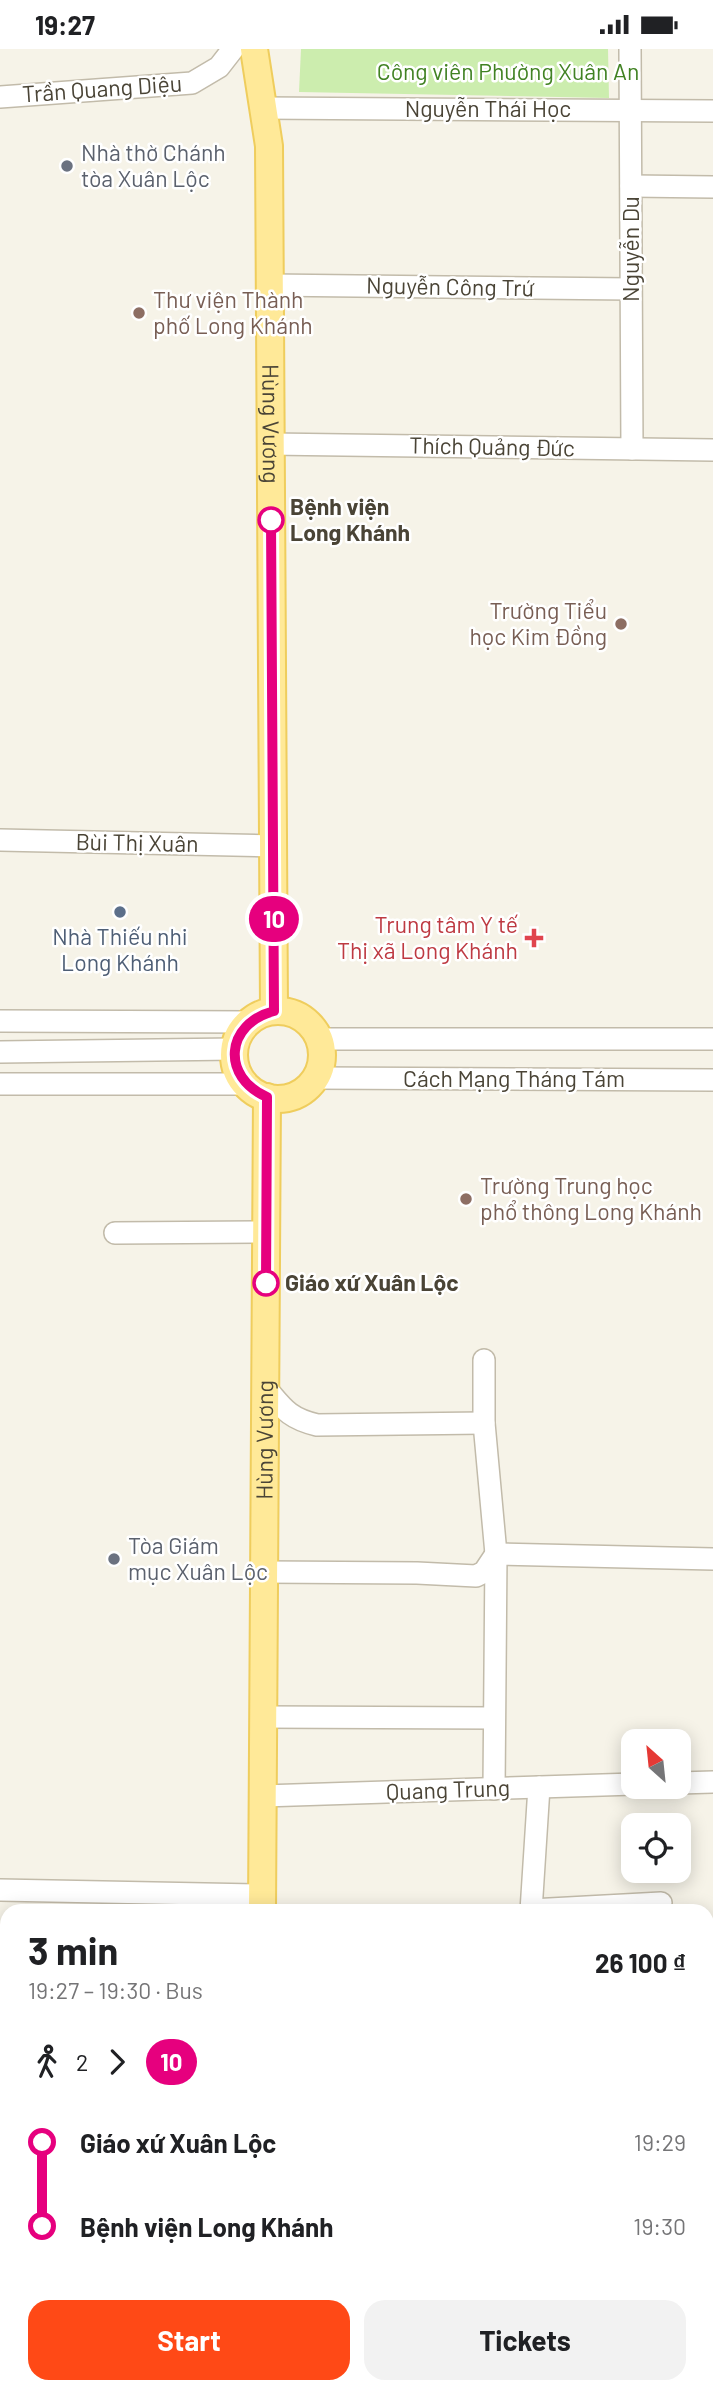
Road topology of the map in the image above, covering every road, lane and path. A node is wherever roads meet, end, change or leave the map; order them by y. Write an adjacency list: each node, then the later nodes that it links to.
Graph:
1 (233, 49): 4 (street, Trần Quang Diệu)
2 (254, 49): 5 (main road, Hùng Vương)
3 (630, 49): 6 (street, Nguyễn Du)
4 (0, 97)
5 (262, 107): 6 (street, Nguyễn Thái Học); 10 (main road, Hùng Vương)
6 (630, 111): 7 (street, Nguyễn Thái Học); 8 (street, Nguyễn Du)
7 (713, 111)
8 (631, 186): 9 (street); 11 (street, Nguyễn Du)
9 (713, 187)
10 (270, 285): 11 (street, Nguyễn Công Trứ); 12 (main road, Hùng Vương)
11 (631, 289): 13 (street, Nguyễn Du)
12 (270, 444): 13 (street, Thích Quảng Đức); 16 (main road, Hùng Vương)
13 (632, 449): 14 (street, Thích Quảng Đức)
14 (713, 450)
15 (0, 840): 16 (street, Bùi Thị Xuân)
16 (274, 846): 17 (main road, Hùng Vương)
17 (274, 1011): 19 (main road); 20 (main road)
18 (0, 1021): 19 (street)
19 (249, 1022): 22 (main road)
20 (320, 1039): 21 (street, Cách Mạng Tháng Tám); 24 (main road)
21 (713, 1039)
22 (235, 1049): 23 (street); 27 (main road)
23 (0, 1052)
24 (316, 1078): 25 (street, Cách Mạng Tháng Tám); 27 (main road)
25 (713, 1080)
26 (0, 1084): 27 (street)
27 (256, 1090): 28 (main road, Hùng Vương)
28 (266, 1232): 29 (street); 31 (main road, Hùng Vương)
29 (115, 1233)
30 (484, 1360): 32 (street)
31 (265, 1387): 32 (street); 35 (main road, Hùng Vương)
32 (484, 1423): 33 (street)
33 (496, 1554): 34 (street); 35 (street); 37 (street)
34 (713, 1559)
35 (264, 1572): 36 (main road, Hùng Vương)
36 (263, 1717): 37 (street); 43 (main road, Hùng Vương)
37 (494, 1719): 42 (street)
38 (713, 1782): 39 (street)
39 (691, 1783)
40 (621, 1784): 41 (street, Quang Trung)
41 (539, 1787): 42 (street, Quang Trung); 47 (street)
42 (494, 1789): 43 (street, Quang Trung)
43 (262, 1796): 45 (main road, Hùng Vương)
44 (0, 1890): 45 (street)
45 (262, 1903)
46 (661, 1903): 48 (street)
47 (531, 1904)
48 (642, 1904)

